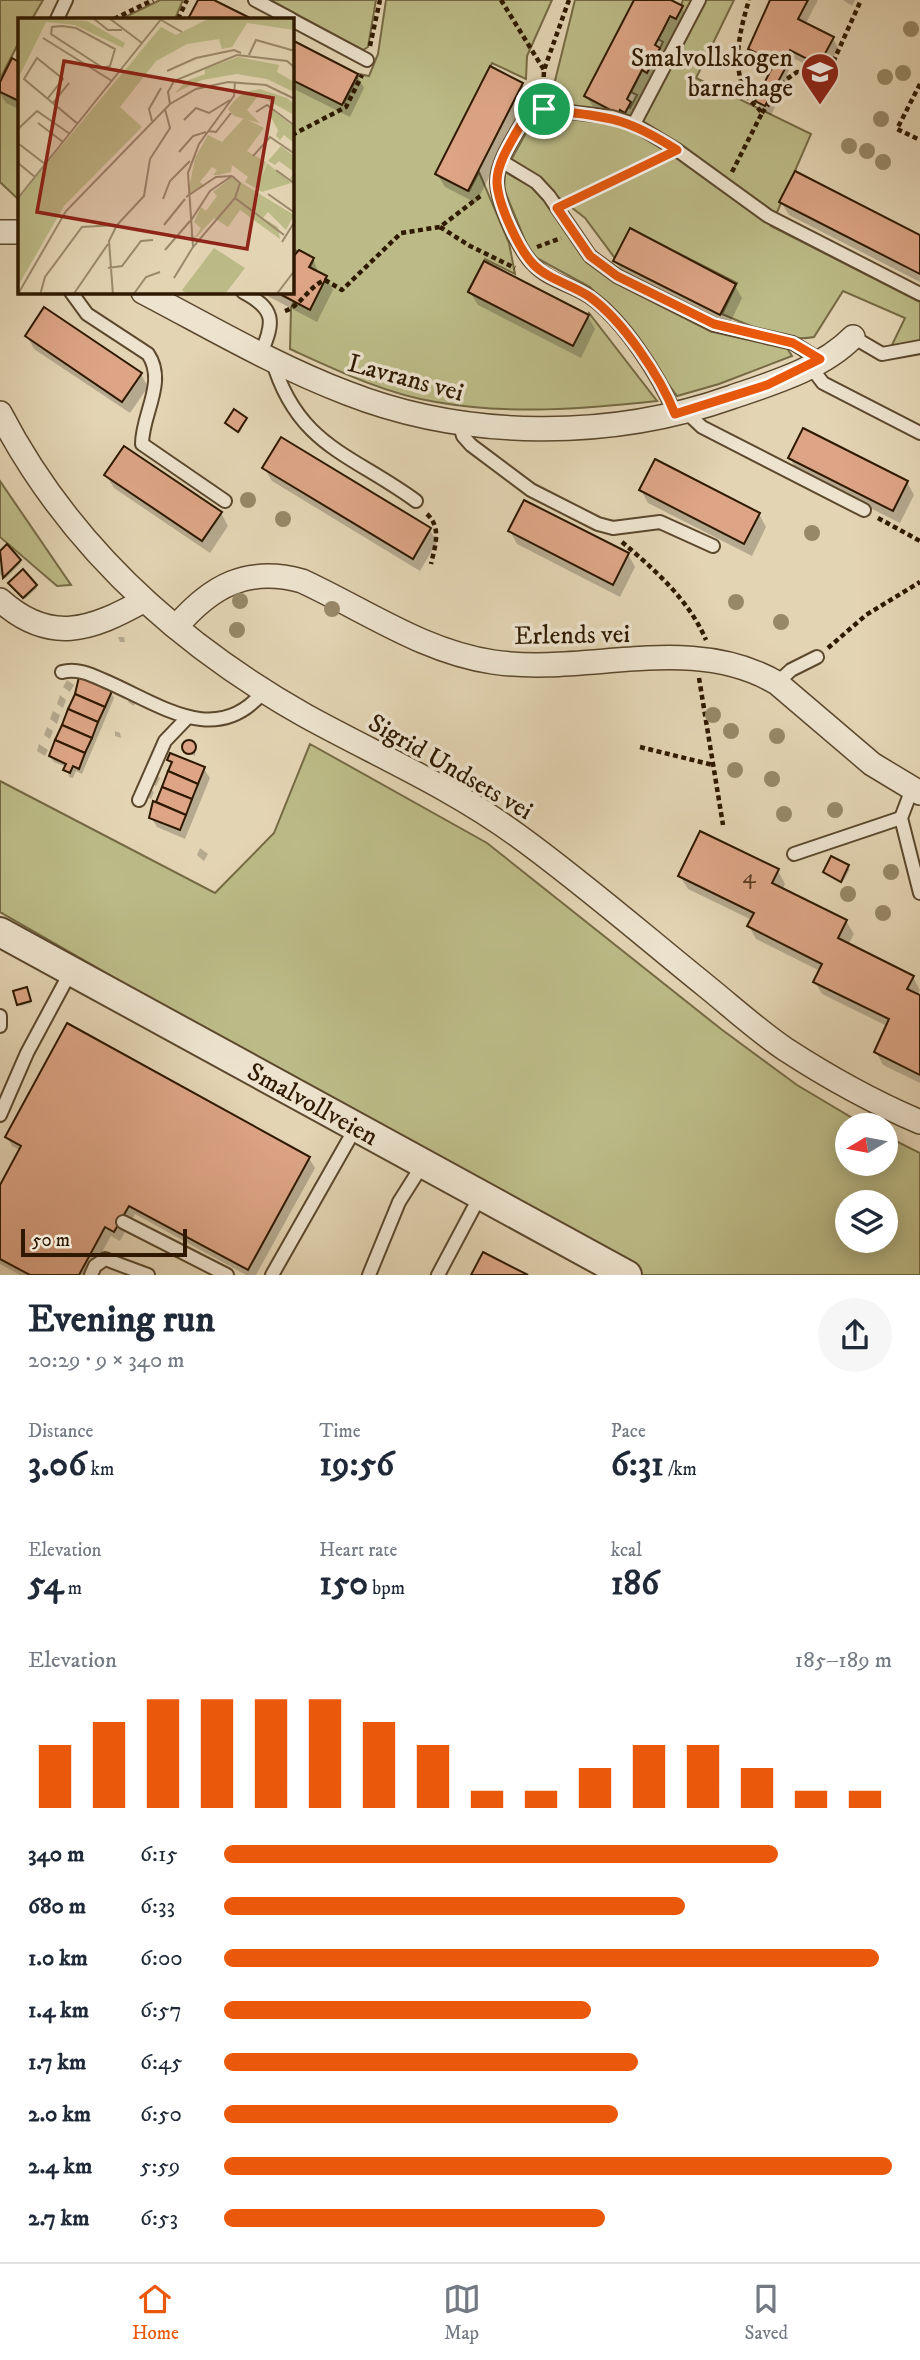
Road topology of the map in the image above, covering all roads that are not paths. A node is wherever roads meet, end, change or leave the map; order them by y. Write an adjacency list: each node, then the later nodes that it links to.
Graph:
1 (66, 0): 4 (lane)
2 (255, 0): 5 (lane)
3 (699, 0): 8 (lane)
4 (57, 18)
5 (288, 18)
6 (294, 21): 7 (lane)
7 (367, 60)
8 (634, 124): 9 (lane); 15 (lane)
9 (503, 162): 19 (lane); 20 (lane)
10 (0, 232): 11 (street)
11 (18, 232)
12 (73, 294): 25 (lane)
13 (147, 294): 18 (street, Lavrans vei)
14 (246, 294): 18 (lane)
15 (920, 294)
16 (853, 337): 17 (lane); 19 (street, Lavrans vei)
17 (920, 347)
18 (267, 356): 22 (street, Lavrans vei); 24 (lane)
19 (815, 363): 20 (street, Lavrans vei); 23 (lane)
20 (680, 412): 22 (street, Lavrans vei); 26 (lane)
21 (0, 413): 29 (street, Sigrid Undsets vei)
22 (459, 422): 27 (lane)
23 (920, 433)
24 (416, 500)
25 (225, 501)
26 (864, 510)
27 (713, 546)
28 (0, 600): 29 (street)
29 (143, 601): 30 (street, Sigrid Undsets vei)
30 (176, 627): 33 (street, Erlends vei); 34 (street, Sigrid Undsets vei)
31 (817, 657): 33 (lane)
32 (62, 672): 35 (lane)
33 (777, 683): 36 (street, Erlends vei)
34 (264, 691): 35 (lane); 46 (street, Sigrid Undsets vei)
35 (187, 718): 37 (lane)
36 (916, 791): 38 (lane)
37 (139, 800)
38 (901, 818): 39 (lane); 40 (lane)
39 (794, 854)
40 (920, 893)
41 (0, 932): 42 (street, Smalvollveien)
42 (71, 971): 45 (lane); 47 (street, Smalvollveien)
43 (0, 1016): 44 (lane)
44 (0, 1026)
45 (0, 1115)
46 (920, 1122)
47 (356, 1127): 48 (street, Smalvollveien); 54 (lane)
48 (423, 1164): 49 (street, Smalvollveien); 55 (lane)
49 (480, 1196): 56 (lane); 57 (street, Smalvollveien)
50 (123, 1222): 53 (lane)
51 (91, 1275): 52 (lane)
52 (148, 1275)
53 (227, 1275)
54 (272, 1275)
55 (369, 1275)
56 (438, 1275)
57 (627, 1275)

